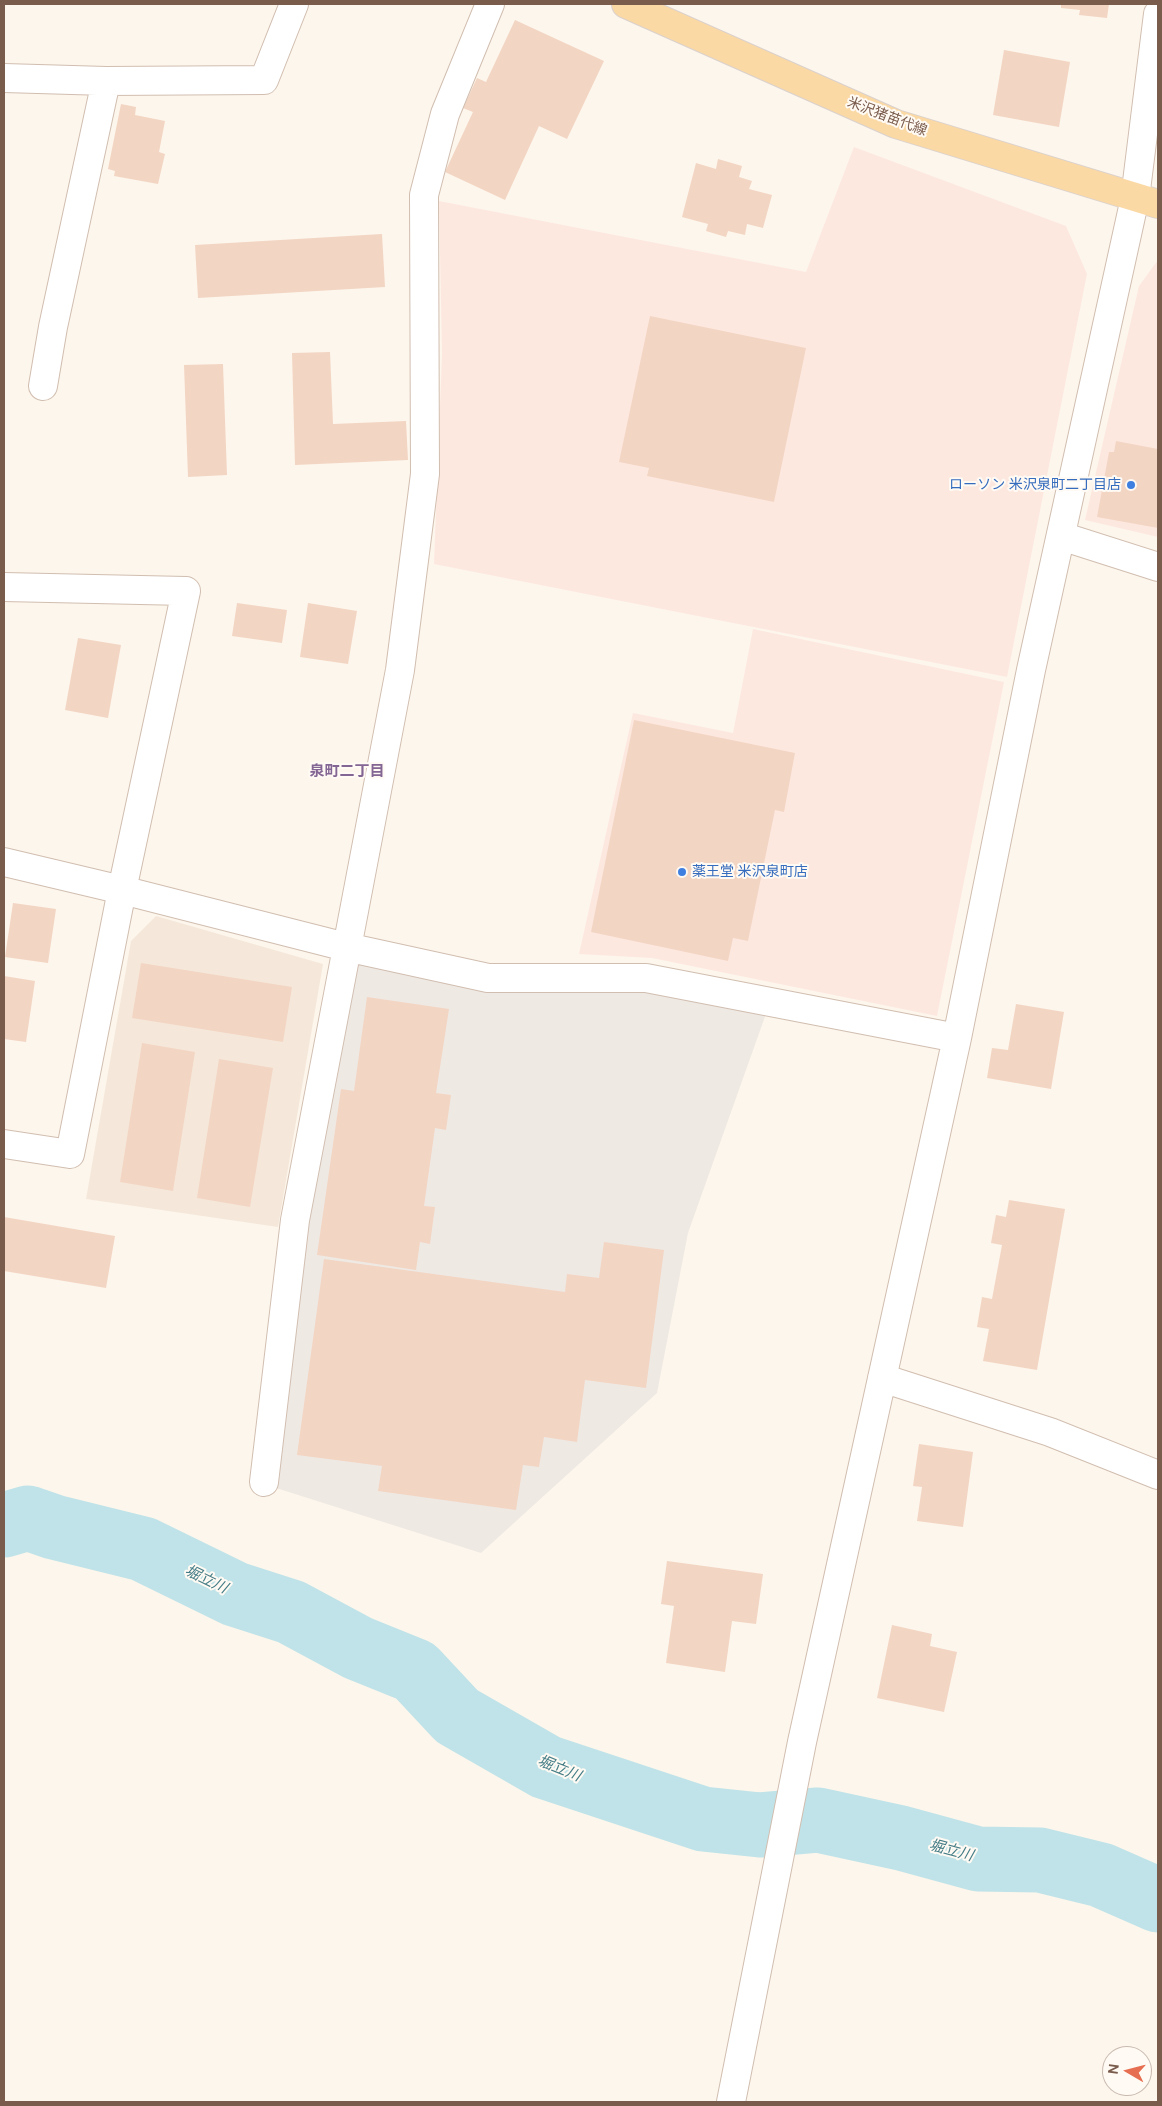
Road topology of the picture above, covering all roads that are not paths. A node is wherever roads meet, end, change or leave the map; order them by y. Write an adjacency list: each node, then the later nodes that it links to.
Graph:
1 (294, 4): 6 (street)
2 (490, 4): 14 (street)
3 (626, 4): 7 (main road, 米沢猪苗代線)
4 (1158, 14): 7 (street)
5 (4, 78): 6 (street)
6 (106, 81): 8 (street)
7 (1146, 201): 9 (street)
8 (43, 386)
9 (1061, 536): 10 (street); 15 (street)
10 (1158, 567)
11 (4, 587): 13 (street)
12 (4, 862): 13 (street)
13 (122, 890): 14 (street); 16 (street)
14 (346, 947): 15 (street); 19 (street)
15 (956, 1038): 17 (street)
16 (4, 1144)
17 (882, 1378): 18 (street); 20 (street)
18 (1158, 1475)
19 (264, 1482)
20 (731, 2102)

